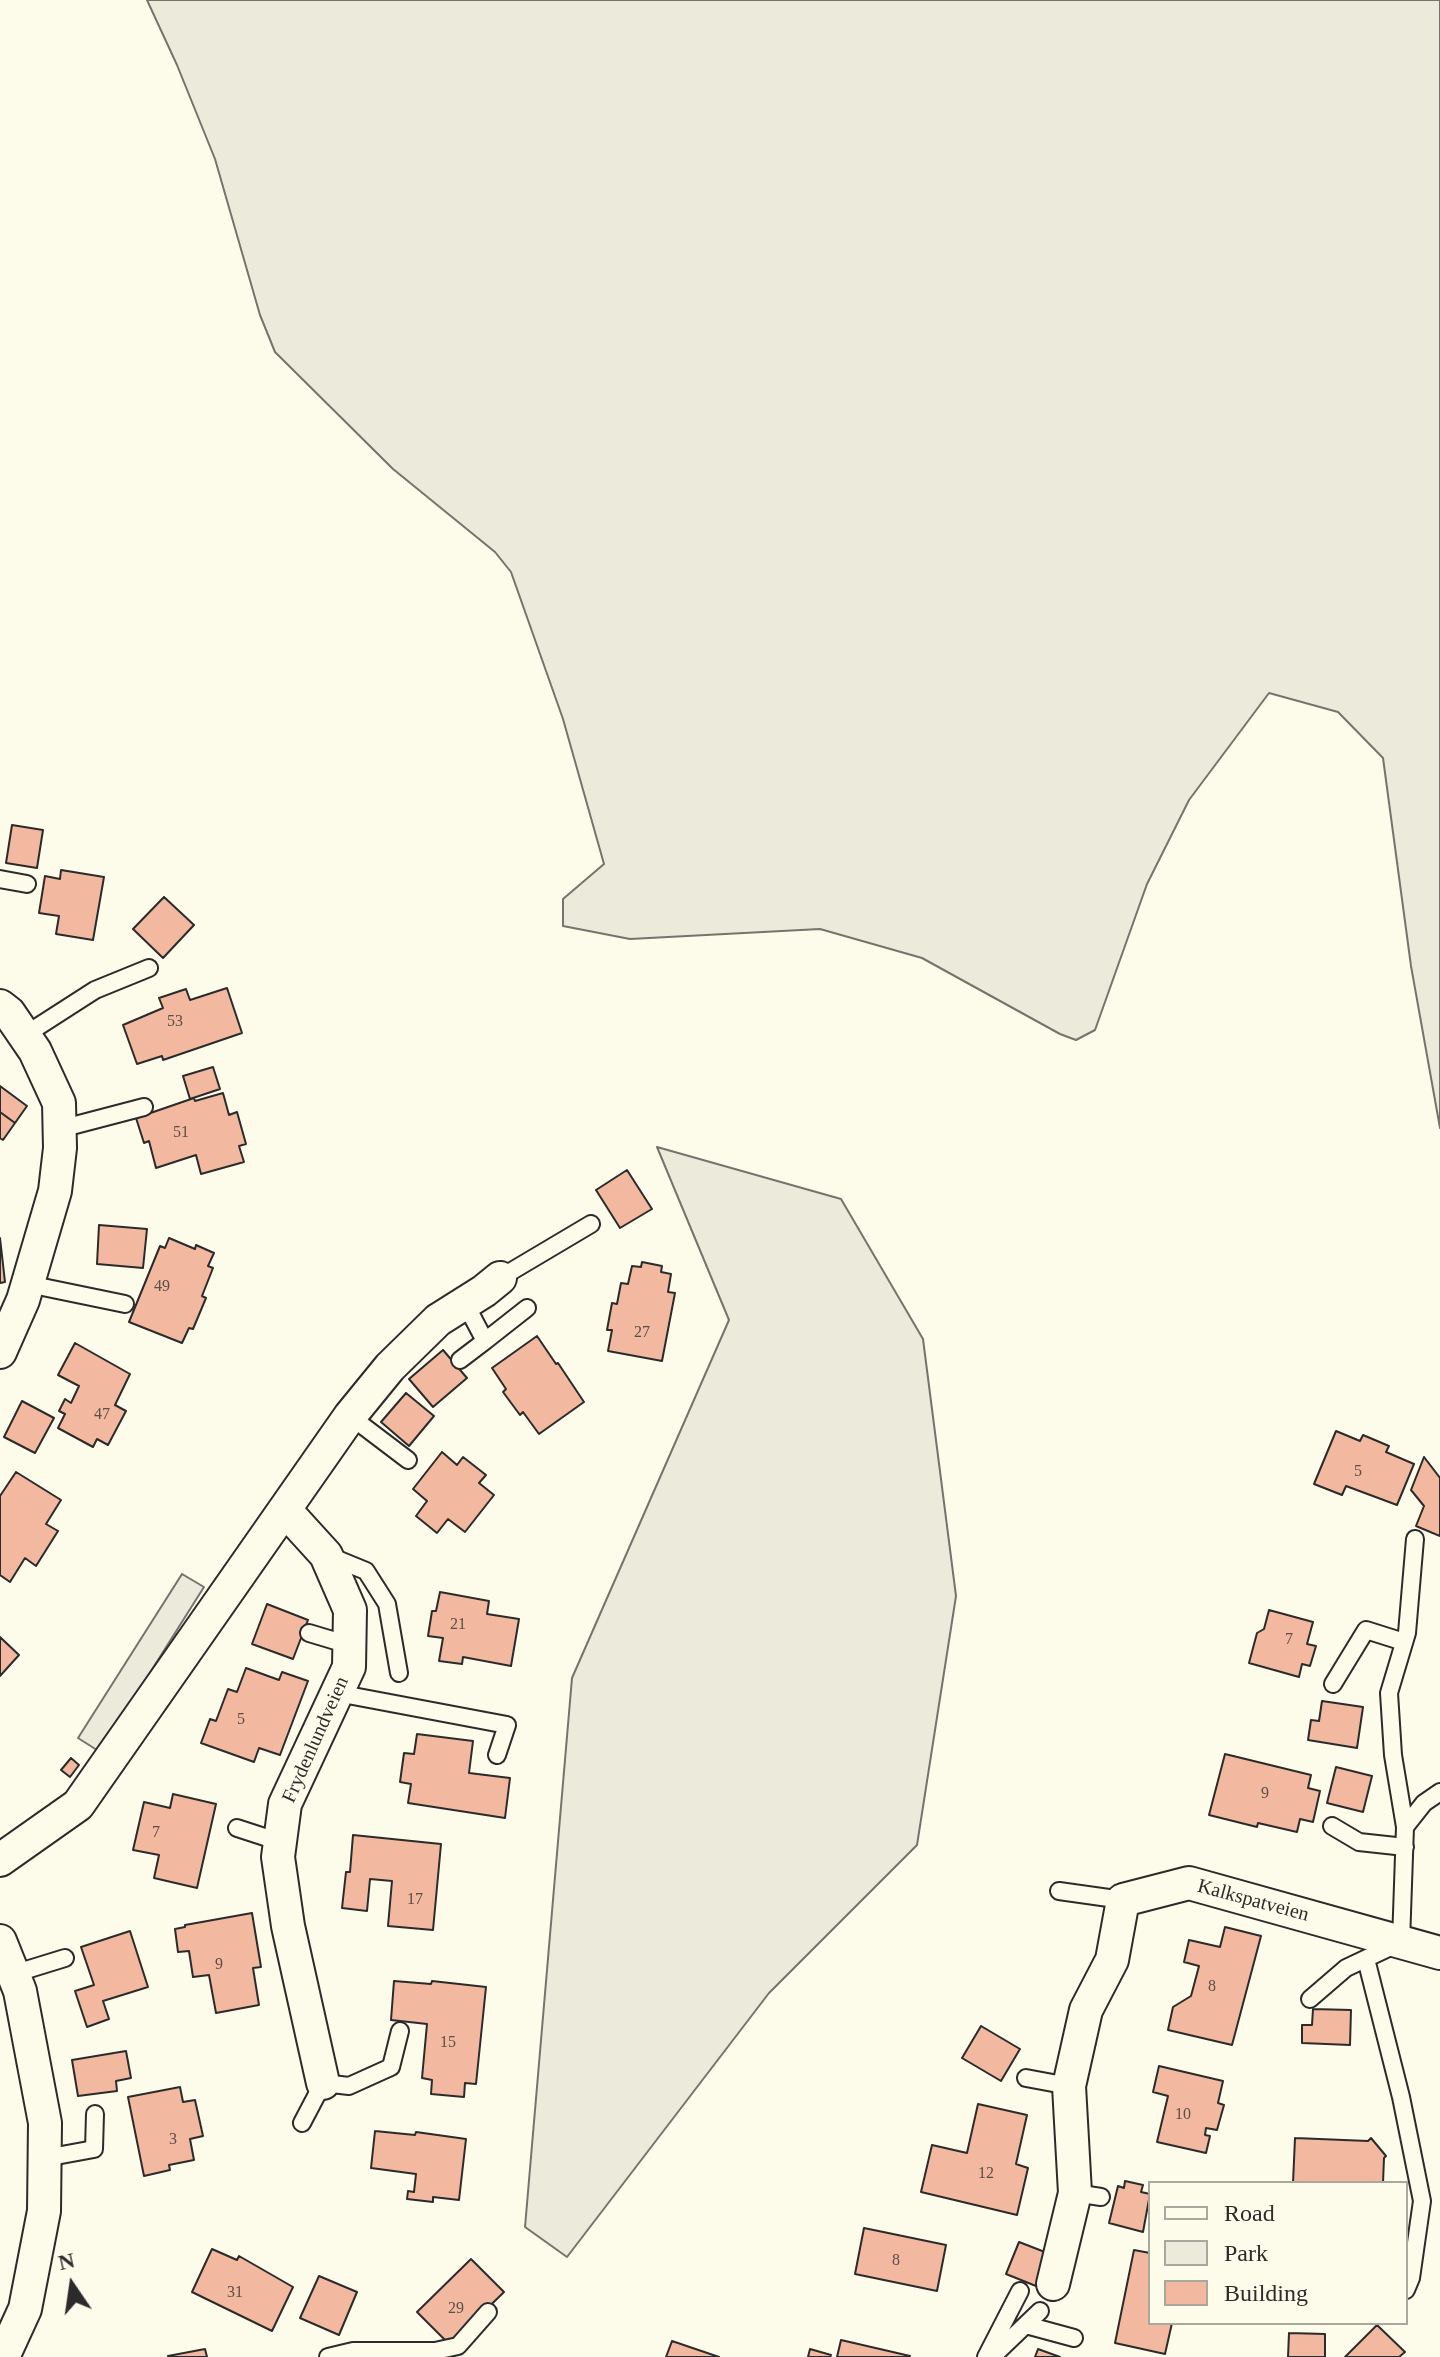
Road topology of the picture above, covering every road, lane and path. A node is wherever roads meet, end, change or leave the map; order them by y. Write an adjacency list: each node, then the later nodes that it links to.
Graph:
1 (0, 879): 2 (lane)
2 (27, 884)
3 (149, 968): 5 (lane)
4 (0, 1006): 5 (street)
5 (25, 1035): 7 (street)
6 (144, 1107): 7 (lane)
7 (60, 1129): 10 (street)
8 (591, 1224): 9 (lane)
9 (500, 1278): 11 (street)
10 (28, 1284): 12 (lane); 15 (street)
11 (465, 1303): 14 (lane); 17 (street)
12 (125, 1304)
13 (527, 1308): 14 (lane)
14 (485, 1341): 16 (lane)
15 (1, 1346)
16 (460, 1360)
17 (350, 1416): 18 (lane); 19 (street)
18 (408, 1460)
19 (285, 1510): 21 (street, Frydenlundveien); 35 (street)
20 (1415, 1539): 23 (lane)
21 (326, 1555): 24 (street, Frydenlundveien); 25 (lane)
22 (309, 1633): 24 (lane)
23 (1404, 1642): 26 (lane); 31 (lane)
24 (349, 1645): 27 (street, Frydenlundveien)
25 (399, 1673)
26 (1333, 1684)
27 (337, 1693): 28 (lane); 33 (street, Frydenlundveien)
28 (497, 1755)
29 (1440, 1792): 31 (lane)
30 (1332, 1826): 34 (lane)
31 (1405, 1827): 34 (lane)
32 (237, 1828): 33 (lane)
33 (280, 1842): 47 (street, Frydenlundveien)
34 (1405, 1847): 39 (lane)
35 (0, 1860)
36 (1059, 1891): 37 (lane)
37 (1123, 1900): 39 (street, Kalkspatveien); 48 (street)
38 (0, 1941): 43 (street)
39 (1401, 1942): 40 (street, Kalkspatveien); 42 (lane)
40 (1440, 1953)
41 (65, 1958): 43 (lane)
42 (1366, 1959): 44 (lane); 52 (lane)
43 (13, 1974): 51 (street)
44 (1310, 1999)
45 (400, 2031): 47 (lane)
46 (1026, 2078): 48 (lane)
47 (323, 2083): 50 (lane)
48 (1069, 2086): 55 (street)
49 (95, 2114): 51 (lane)
50 (302, 2123)
51 (45, 2158): 59 (street)
52 (1412, 2224): 53 (lane)
53 (1408, 2285)
54 (1020, 2291): 61 (lane)
55 (1046, 2297): 57 (lane)
56 (488, 2312): 60 (lane)
57 (1026, 2325): 58 (lane); 61 (lane)
58 (1074, 2338)
59 (3, 2357)
60 (328, 2357)
61 (989, 2357)

